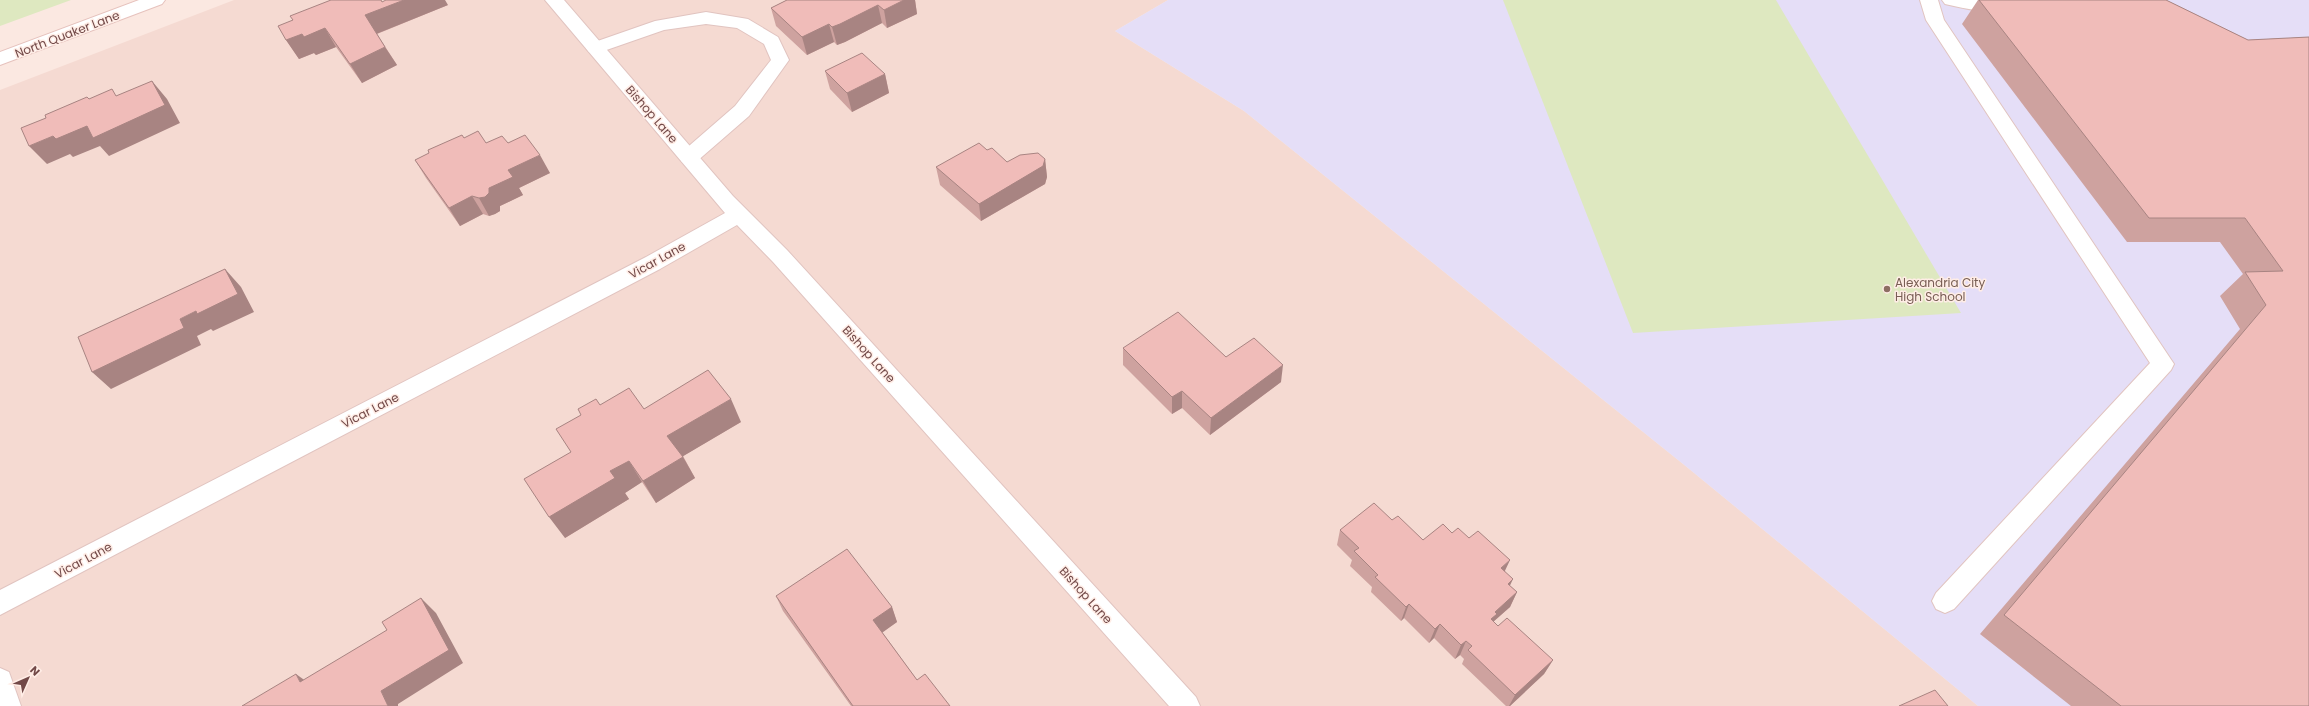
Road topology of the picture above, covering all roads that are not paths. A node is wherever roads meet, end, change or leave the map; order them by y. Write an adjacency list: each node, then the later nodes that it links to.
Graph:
1 (156, 0): 7 (street, North Quaker Lane)
2 (554, 0): 6 (street, Bishop Lane)
3 (1929, 0): 10 (street)
4 (1951, 0): 5 (street)
5 (2019, 4)
6 (595, 48): 8 (street, Bishop Lane); 8 (street)
7 (0, 59)
8 (689, 157): 9 (street, Bishop Lane)
9 (739, 214): 11 (street, Vicar Lane); 14 (street, Bishop Lane)
10 (1945, 602)
11 (0, 603)
12 (0, 681): 13 (street)
13 (8, 706)
14 (1187, 706)

